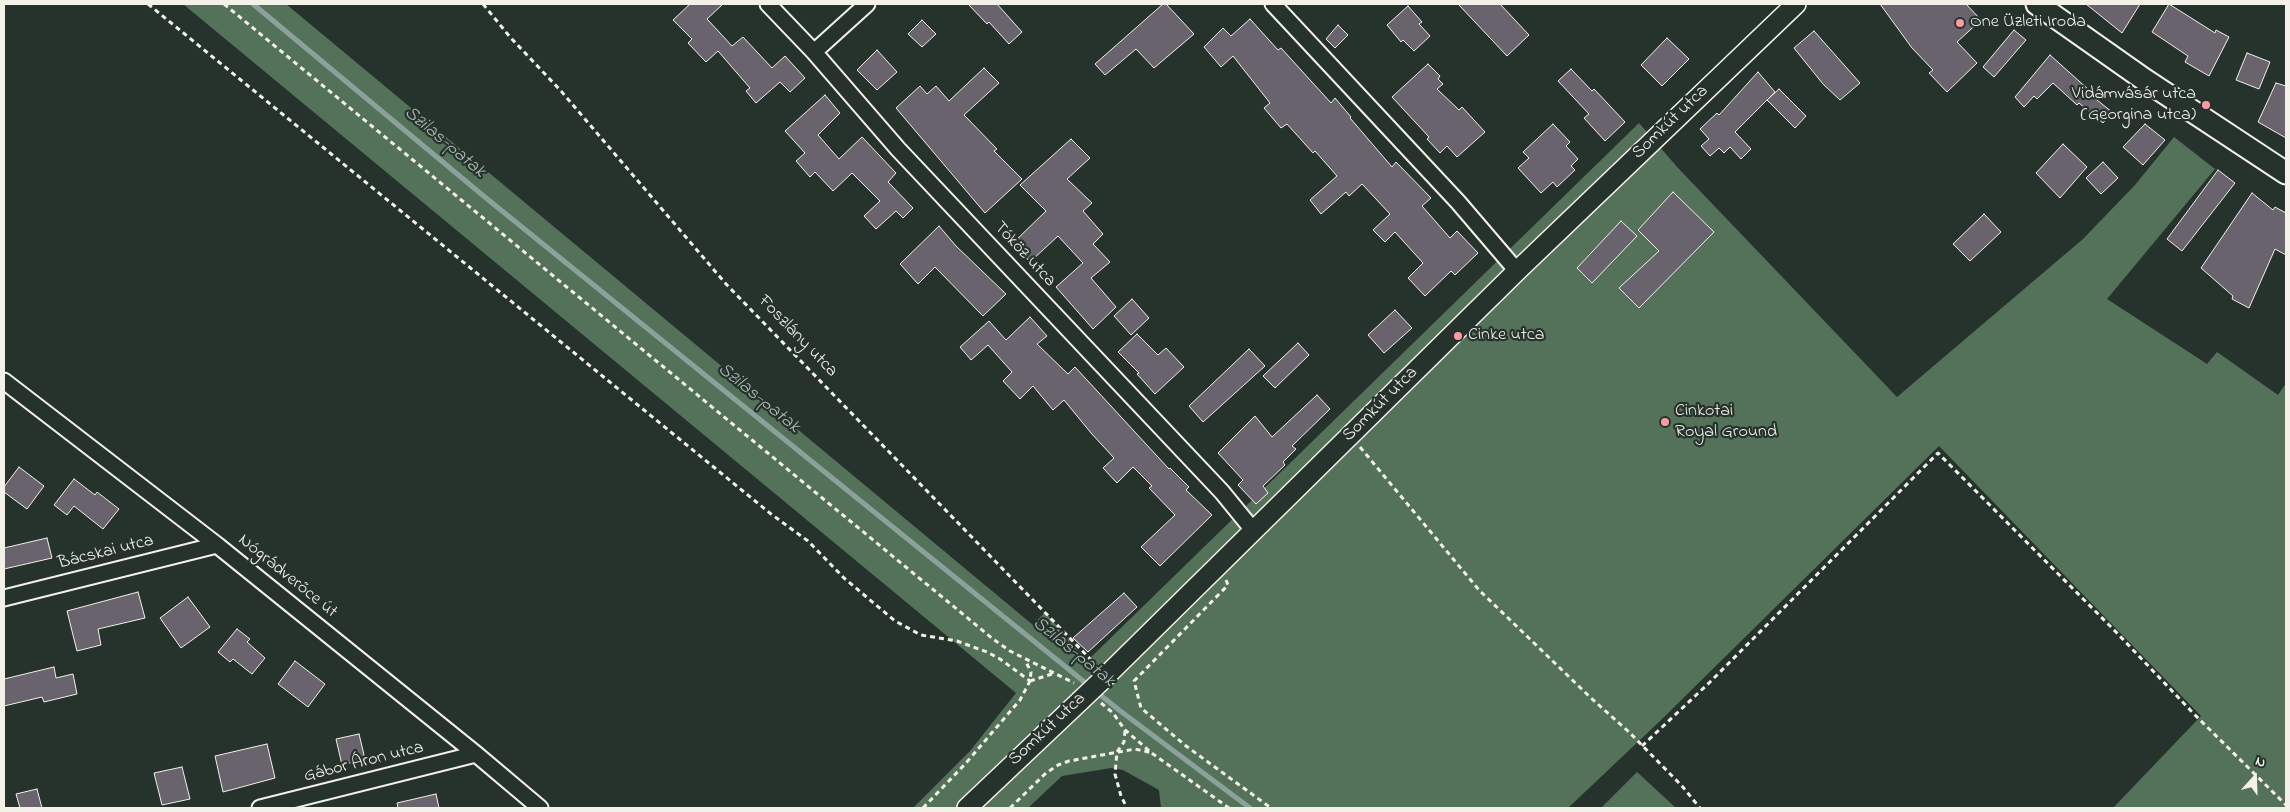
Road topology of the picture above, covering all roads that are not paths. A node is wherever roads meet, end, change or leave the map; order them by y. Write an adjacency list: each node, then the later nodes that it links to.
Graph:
1 (768, 4): 6 (street, Tóköz utca)
2 (867, 4): 6 (street)
3 (1273, 4): 8 (street)
4 (1796, 4): 8 (street, Somkút utca)
5 (2037, 4): 7 (main road)
6 (814, 52): 10 (street, Tóköz utca)
7 (2286, 173)
8 (1517, 271): 10 (street, Somkút utca)
9 (4, 381): 11 (street, Nógrádverőce út)
10 (1253, 530): 16 (street, Somkút utca, bridge)
11 (217, 545): 12 (street, Bácskai utca); 13 (street, Nógrádverőce út)
12 (4, 598)
13 (476, 754): 14 (street, Gábor Áron utca); 15 (street, Nógrádverőce út)
14 (260, 808)
15 (540, 808)
16 (967, 808)

